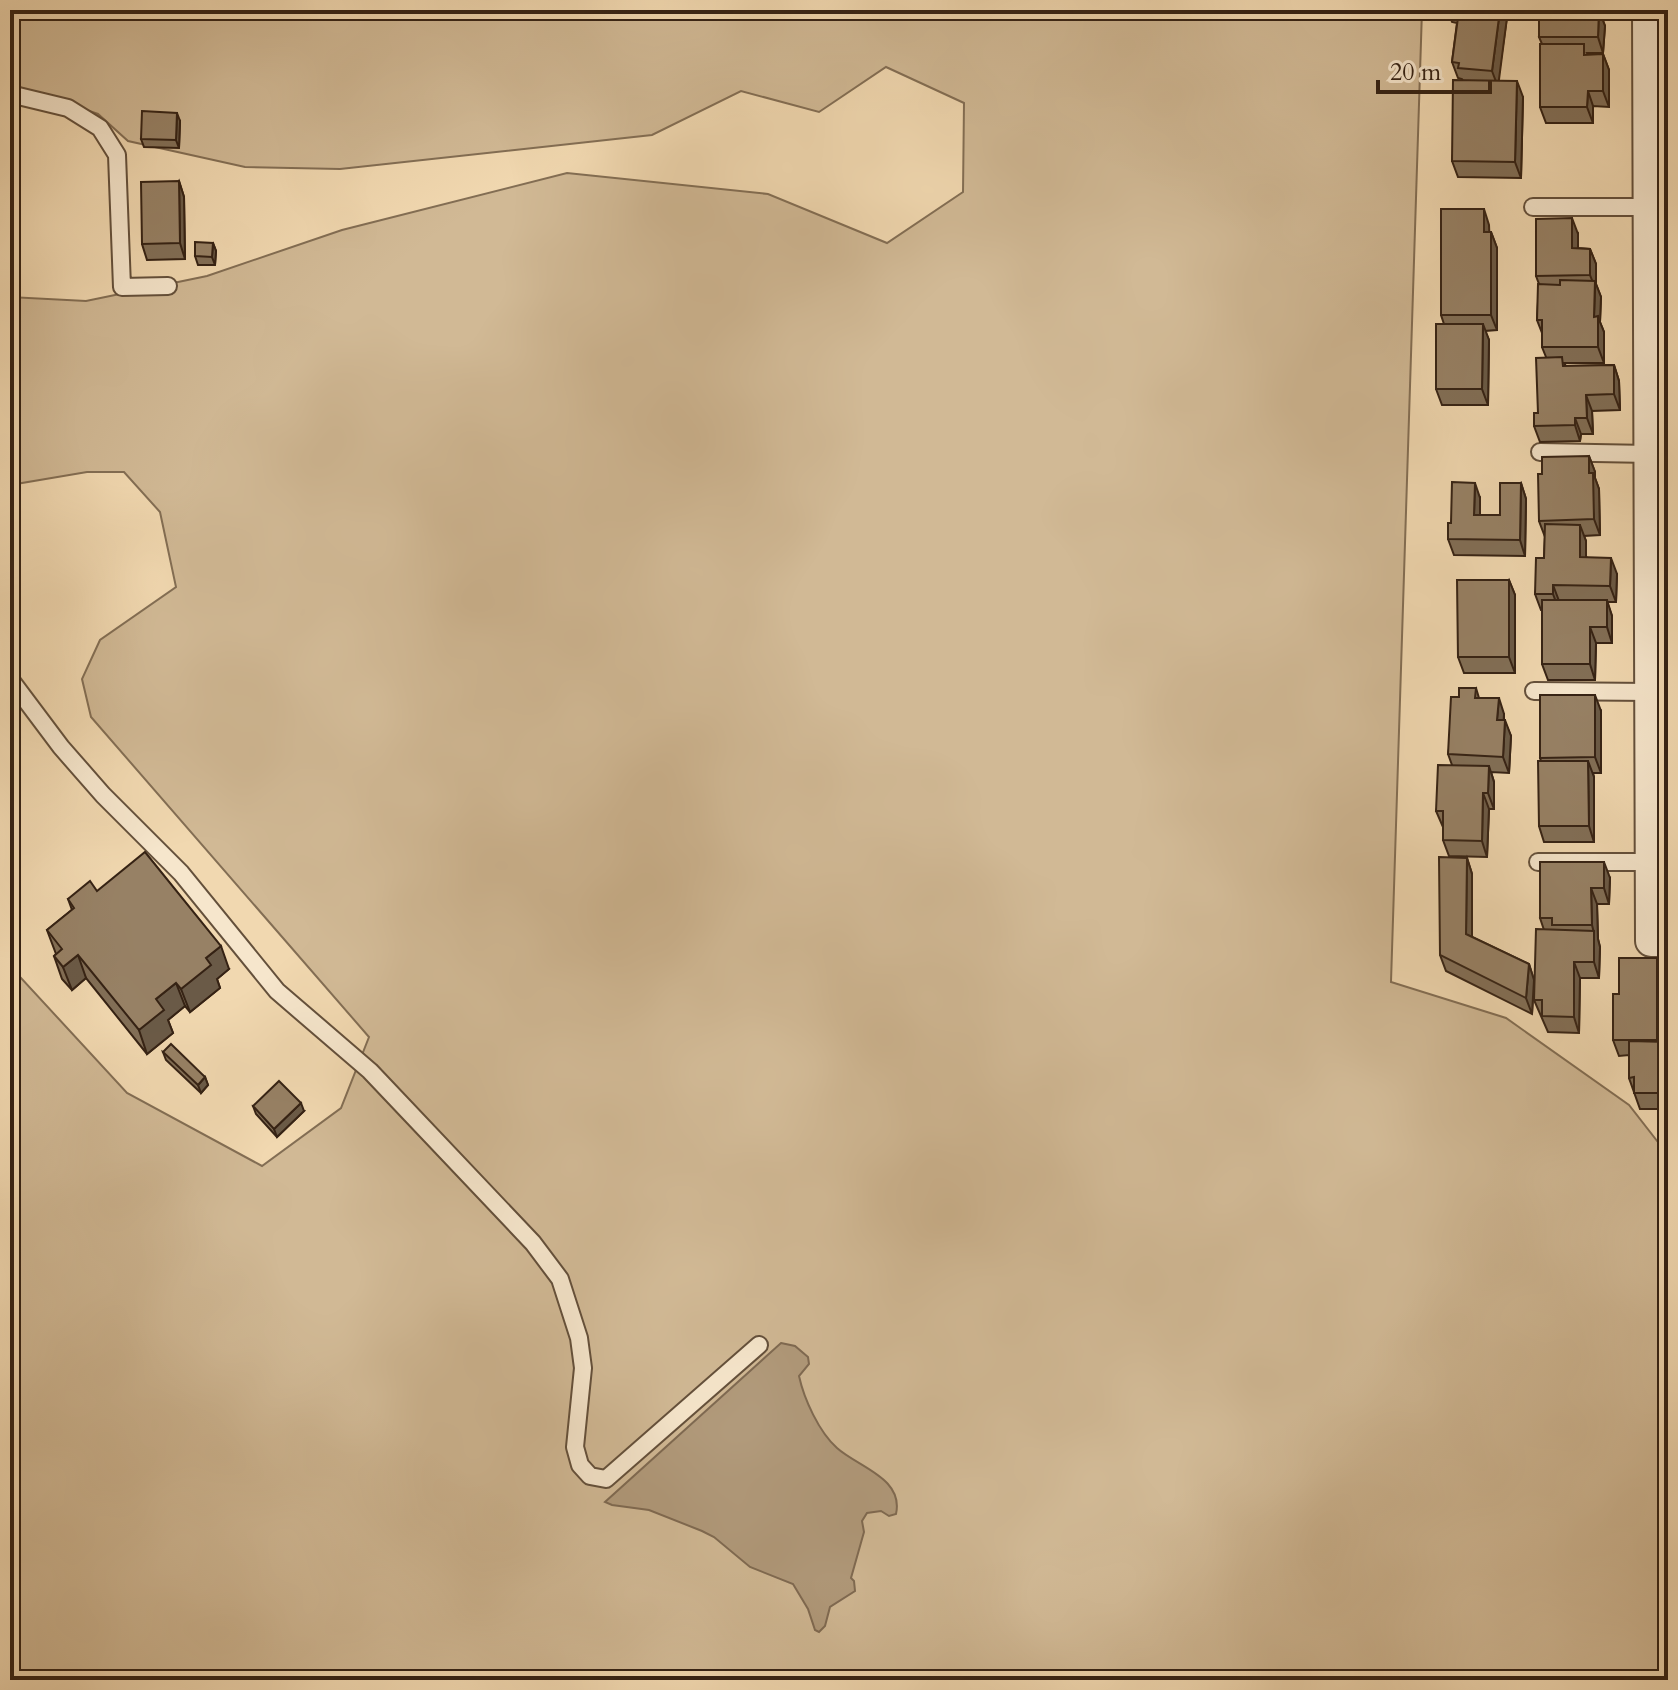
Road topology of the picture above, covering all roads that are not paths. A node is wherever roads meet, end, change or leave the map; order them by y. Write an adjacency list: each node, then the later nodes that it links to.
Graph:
1 (1648, 10): 4 (street)
2 (10, 94): 5 (lane)
3 (1533, 207): 4 (lane)
4 (1649, 207): 7 (street)
5 (168, 286)
6 (1540, 452): 7 (lane)
7 (1650, 454): 10 (street)
8 (10, 679): 14 (lane)
9 (1534, 691): 10 (lane)
10 (1651, 692): 12 (street)
11 (1538, 862): 12 (lane)
12 (1651, 862): 13 (street)
13 (1668, 941)
14 (759, 1345)

